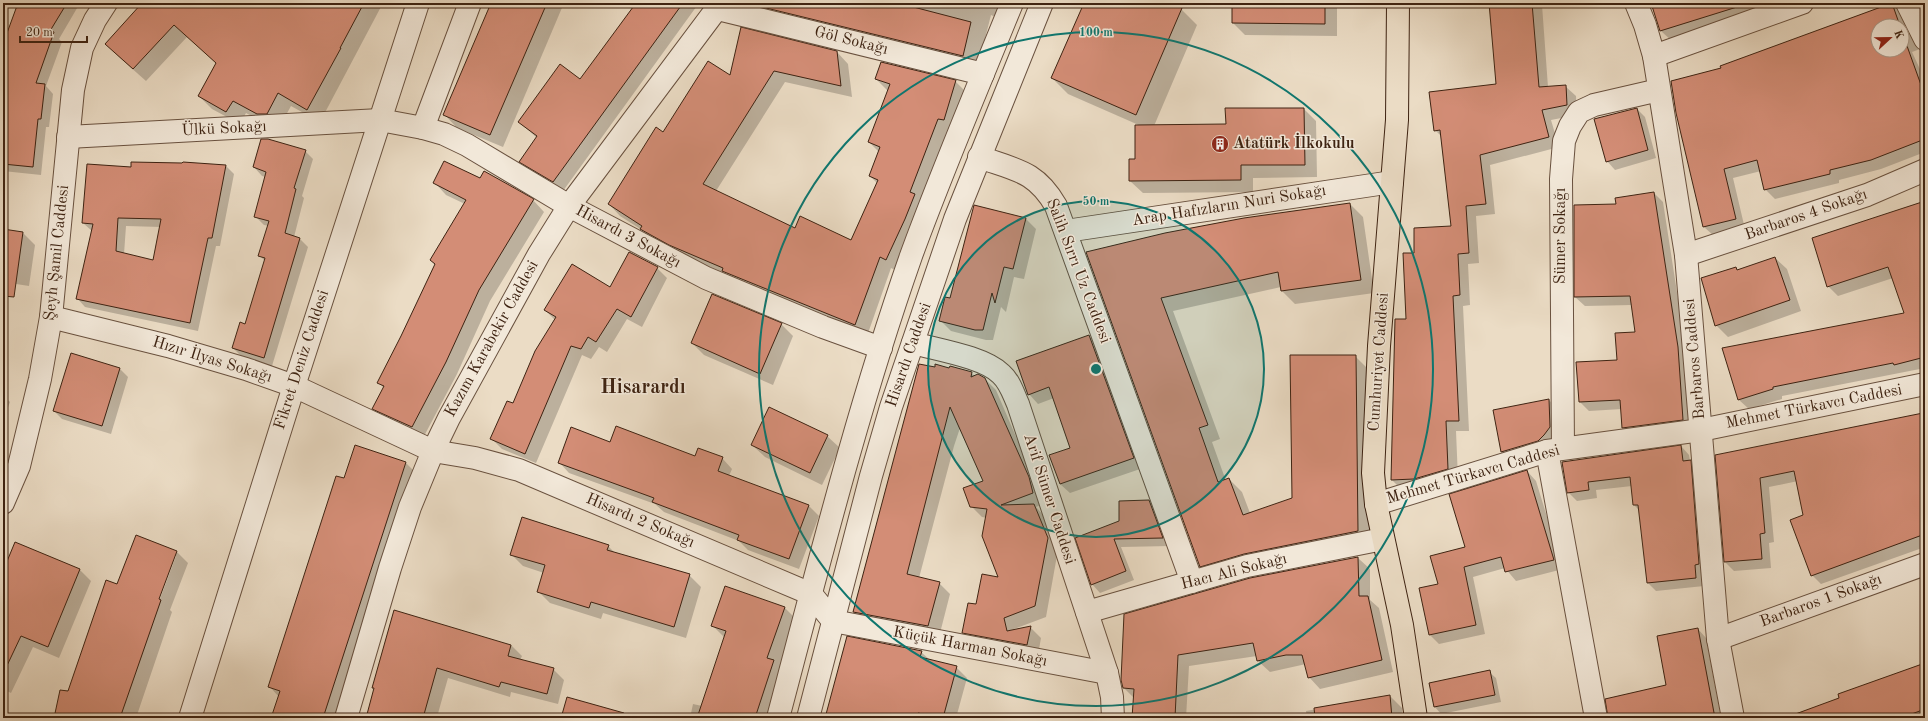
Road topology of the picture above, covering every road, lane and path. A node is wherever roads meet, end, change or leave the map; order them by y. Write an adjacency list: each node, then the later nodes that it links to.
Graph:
1 (106, 3): 17 (street, Şeyh Şamil Caddesi)
2 (418, 3): 15 (street, Fikret Deniz Caddesi)
3 (470, 3): 16 (street)
4 (1012, 3): 13 (street, Hisardı Caddesi)
5 (1042, 3): 18 (street, Hisardı Caddesi)
6 (1398, 3): 20 (main road, Cumhuriyet Caddesi)
7 (1636, 3): 12 (street, Barbaros Caddesi)
8 (1802, 3): 12 (street)
9 (1907, 3): 11 (street)
10 (720, 6): 13 (street, Göl Sokağı); 21 (street, Kazım Karabekir Caddesi)
11 (1925, 38)
12 (1654, 56): 14 (street, Barbaros Caddesi)
13 (983, 74): 26 (street, Hisardı Caddesi)
14 (1659, 90): 23 (street, Barbaros Caddesi); 30 (street, Sümer Sokağı)
15 (380, 120): 16 (street, Hisardı 3 Sokağı); 17 (street, Ülkü Sokağı); 28 (street, Fikret Deniz Caddesi)
16 (423, 128): 21 (street, Hisardı 3 Sokağı)
17 (68, 138): 24 (street, Şeyh Şamil Caddesi)
18 (979, 157): 22 (street, Salih Sırrı Uz Caddesi); 25 (street, Hisardı Caddesi)
19 (1925, 170): 23 (street, Barbaros 4 Sokağı)
20 (1392, 182): 22 (street, Arap Hafızların Nuri Sokağı); 33 (main road, Cumhuriyet Caddesi)
21 (570, 206): 26 (street, Hisardı 3 Sokağı); 31 (street, Kazım Karabekir Caddesi)
22 (1066, 231): 36 (street, Salih Sırrı Uz Caddesi)
23 (1686, 255): 29 (street, Barbaros Caddesi)
24 (51, 317): 28 (street, Hızır İlyas Sokağı); 32 (street, Şeyh Şamil Caddesi)
25 (914, 343): 38 (street, Arif Sümer Caddesi); 39 (street, Hisardı Caddesi)
26 (881, 348): 37 (street, Hisardı Caddesi)
27 (1925, 384): 29 (street, Mehmet Türkavcı Caddesi)
28 (294, 386): 31 (street, Hızır İlyas Sokağı); 42 (street, Fikret Deniz Caddesi)
29 (1701, 430): 30 (street, Mehmet Türkavcı Caddesi); 40 (street, Barbaros Caddesi)
30 (1555, 449): 33 (street, Mehmet Türkavcı Caddesi); 48 (street, Sümer Sokağı)
31 (432, 451): 37 (street, Hisardı 2 Sokağı); 43 (street, Kazım Karabekir Caddesi)
32 (3, 503)
33 (1376, 504): 34 (main road, Cumhuriyet Caddesi)
34 (1383, 538): 36 (street, Hacı Ali Sokağı); 47 (main road, Cumhuriyet Caddesi)
35 (1925, 564): 40 (street, Barbaros 1 Sokağı)
36 (1192, 582): 38 (street, Hacı Ali Sokağı)
37 (811, 594): 39 (street, Hisardı 2 Sokağı); 44 (street, Hisardı Caddesi)
38 (1087, 612): 41 (street, Arif Sümer Caddesi)
39 (833, 621): 41 (street, Küçük Harman Sokağı); 45 (street, Hisardı Caddesi)
40 (1718, 639): 49 (street, Barbaros Caddesi)
41 (1107, 673): 46 (street, Arif Sümer Caddesi)
42 (190, 718)
43 (346, 718)
44 (778, 718)
45 (808, 718)
46 (1113, 718)
47 (1416, 718)
48 (1596, 718)
49 (1733, 718)

